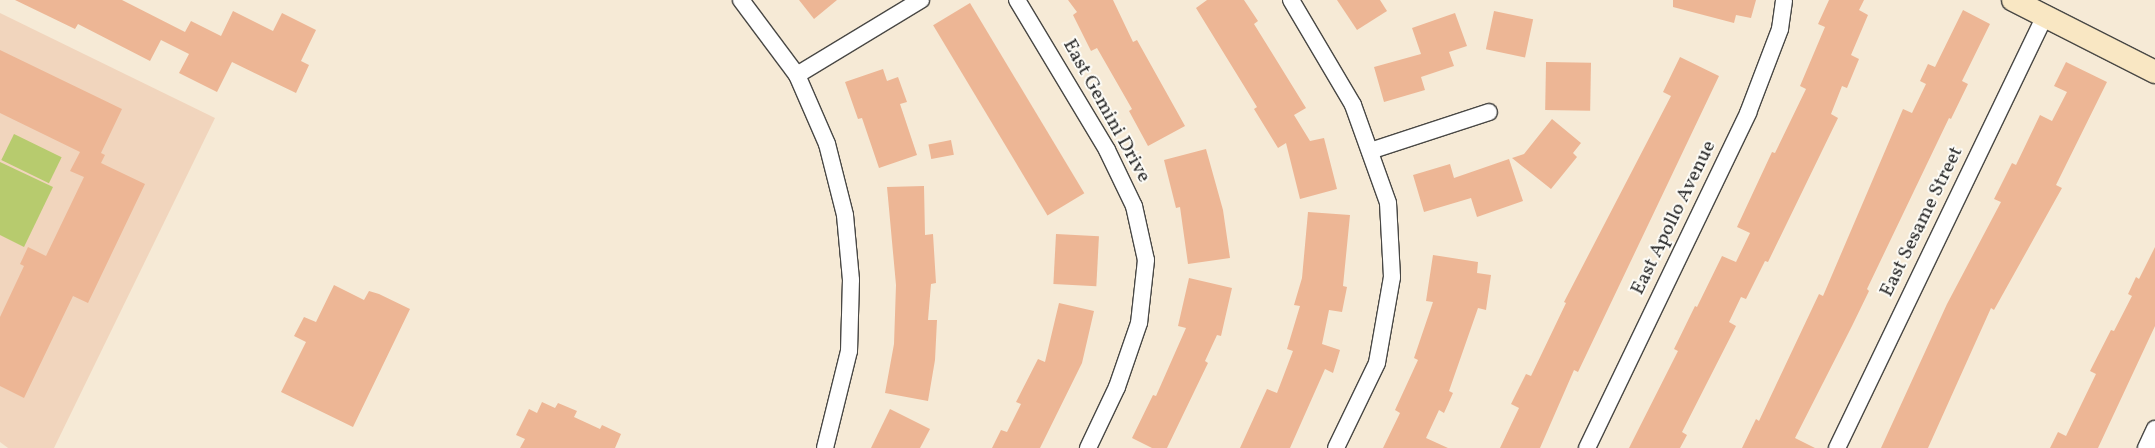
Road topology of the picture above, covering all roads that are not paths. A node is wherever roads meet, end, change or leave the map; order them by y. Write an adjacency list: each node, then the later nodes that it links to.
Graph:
1 (741, 0): 9 (street)
2 (921, 0): 9 (street)
3 (1017, 0): 14 (street, East Gemini Drive)
4 (1291, 0): 11 (street)
5 (1784, 0): 16 (street, East Apollo Avenue)
6 (2013, 0): 7 (street)
7 (2045, 15): 8 (street); 17 (street, East Sesame Street)
8 (2155, 72)
9 (796, 75): 13 (street)
10 (1490, 112): 11 (street)
11 (1370, 152): 15 (street)
12 (2155, 429): 18 (street)
13 (825, 448)
14 (1088, 448)
15 (1336, 448)
16 (1587, 448)
17 (1837, 448)
18 (2146, 448)

